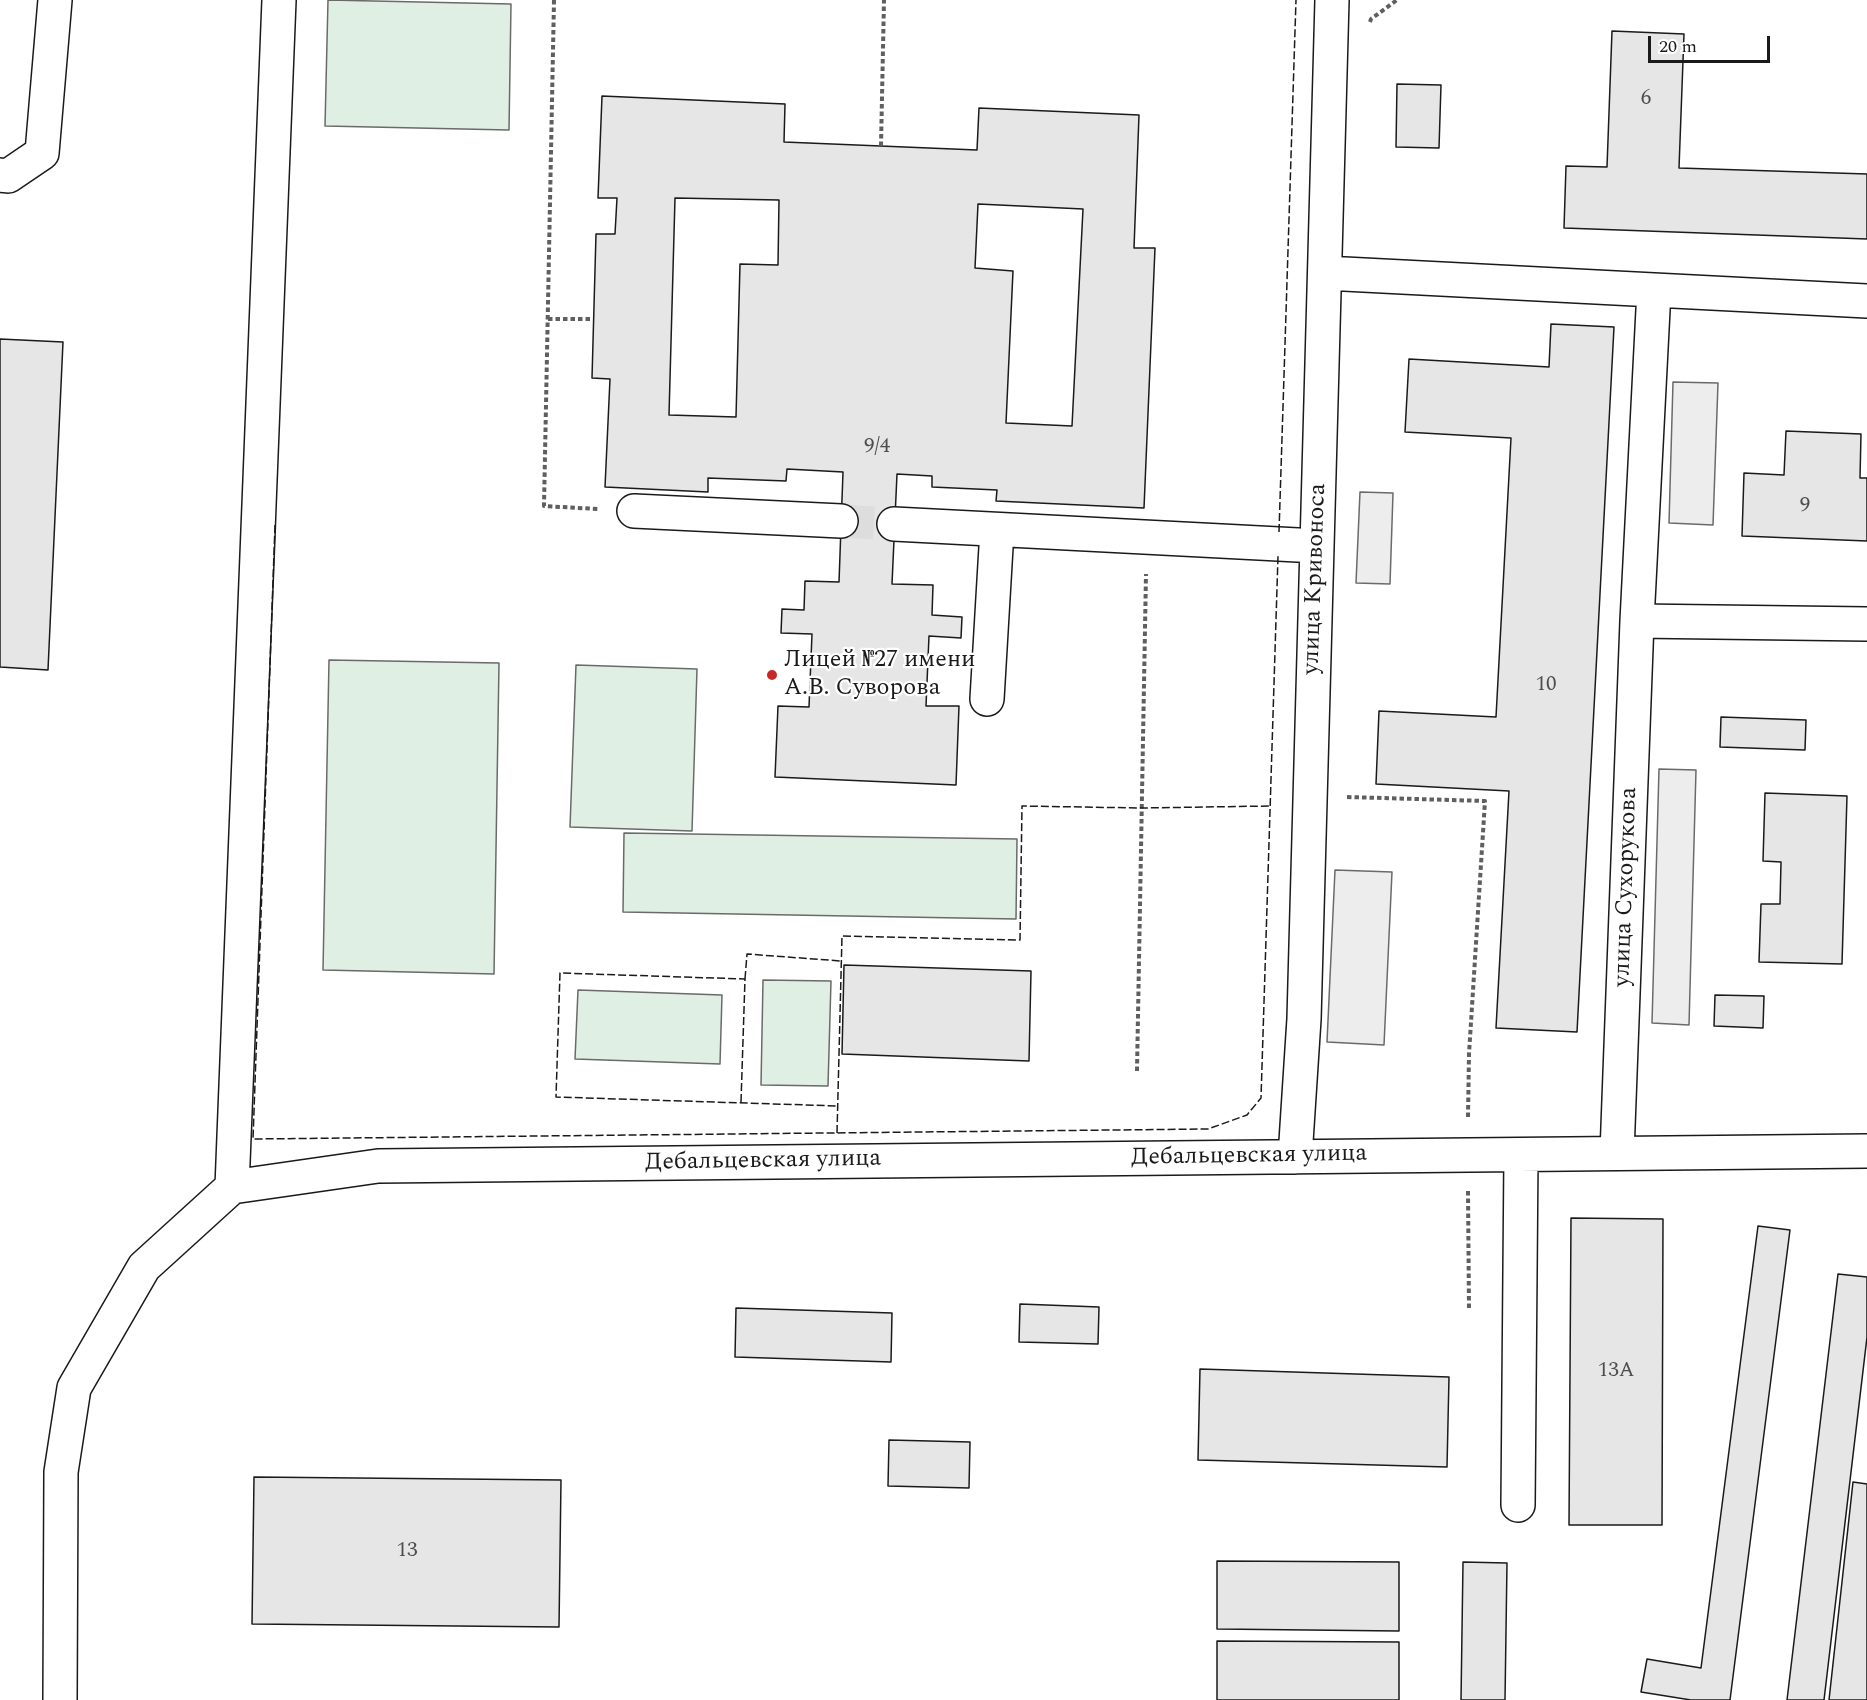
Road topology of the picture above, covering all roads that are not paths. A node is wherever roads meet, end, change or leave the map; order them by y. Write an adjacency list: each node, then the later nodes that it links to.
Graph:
1 (55, 0): 4 (street)
2 (279, 0): 20 (street)
3 (1332, 0): 5 (street, улица Кривоноса)
4 (0, 175)
5 (1325, 273): 6 (street); 12 (street, улица Кривоноса)
6 (1654, 290): 7 (street); 13 (street, улица Сухорукова)
7 (1867, 300)
8 (634, 511): 9 (street)
9 (841, 521)
10 (894, 524): 11 (street)
11 (997, 530): 12 (street); 15 (street)
12 (1317, 546): 19 (street, улица Кривоноса)
13 (1637, 621): 14 (street); 17 (street, улица Сухорукова)
14 (1867, 624)
15 (987, 699)
16 (1867, 1151): 17 (street, Дебальцевская улица)
17 (1617, 1154): 18 (street, Дебальцевская улица)
18 (1521, 1155): 19 (street, Дебальцевская улица); 21 (street)
19 (1295, 1157): 20 (street, Дебальцевская улица)
20 (232, 1187): 22 (street)
21 (1518, 1505)
22 (60, 1700)

